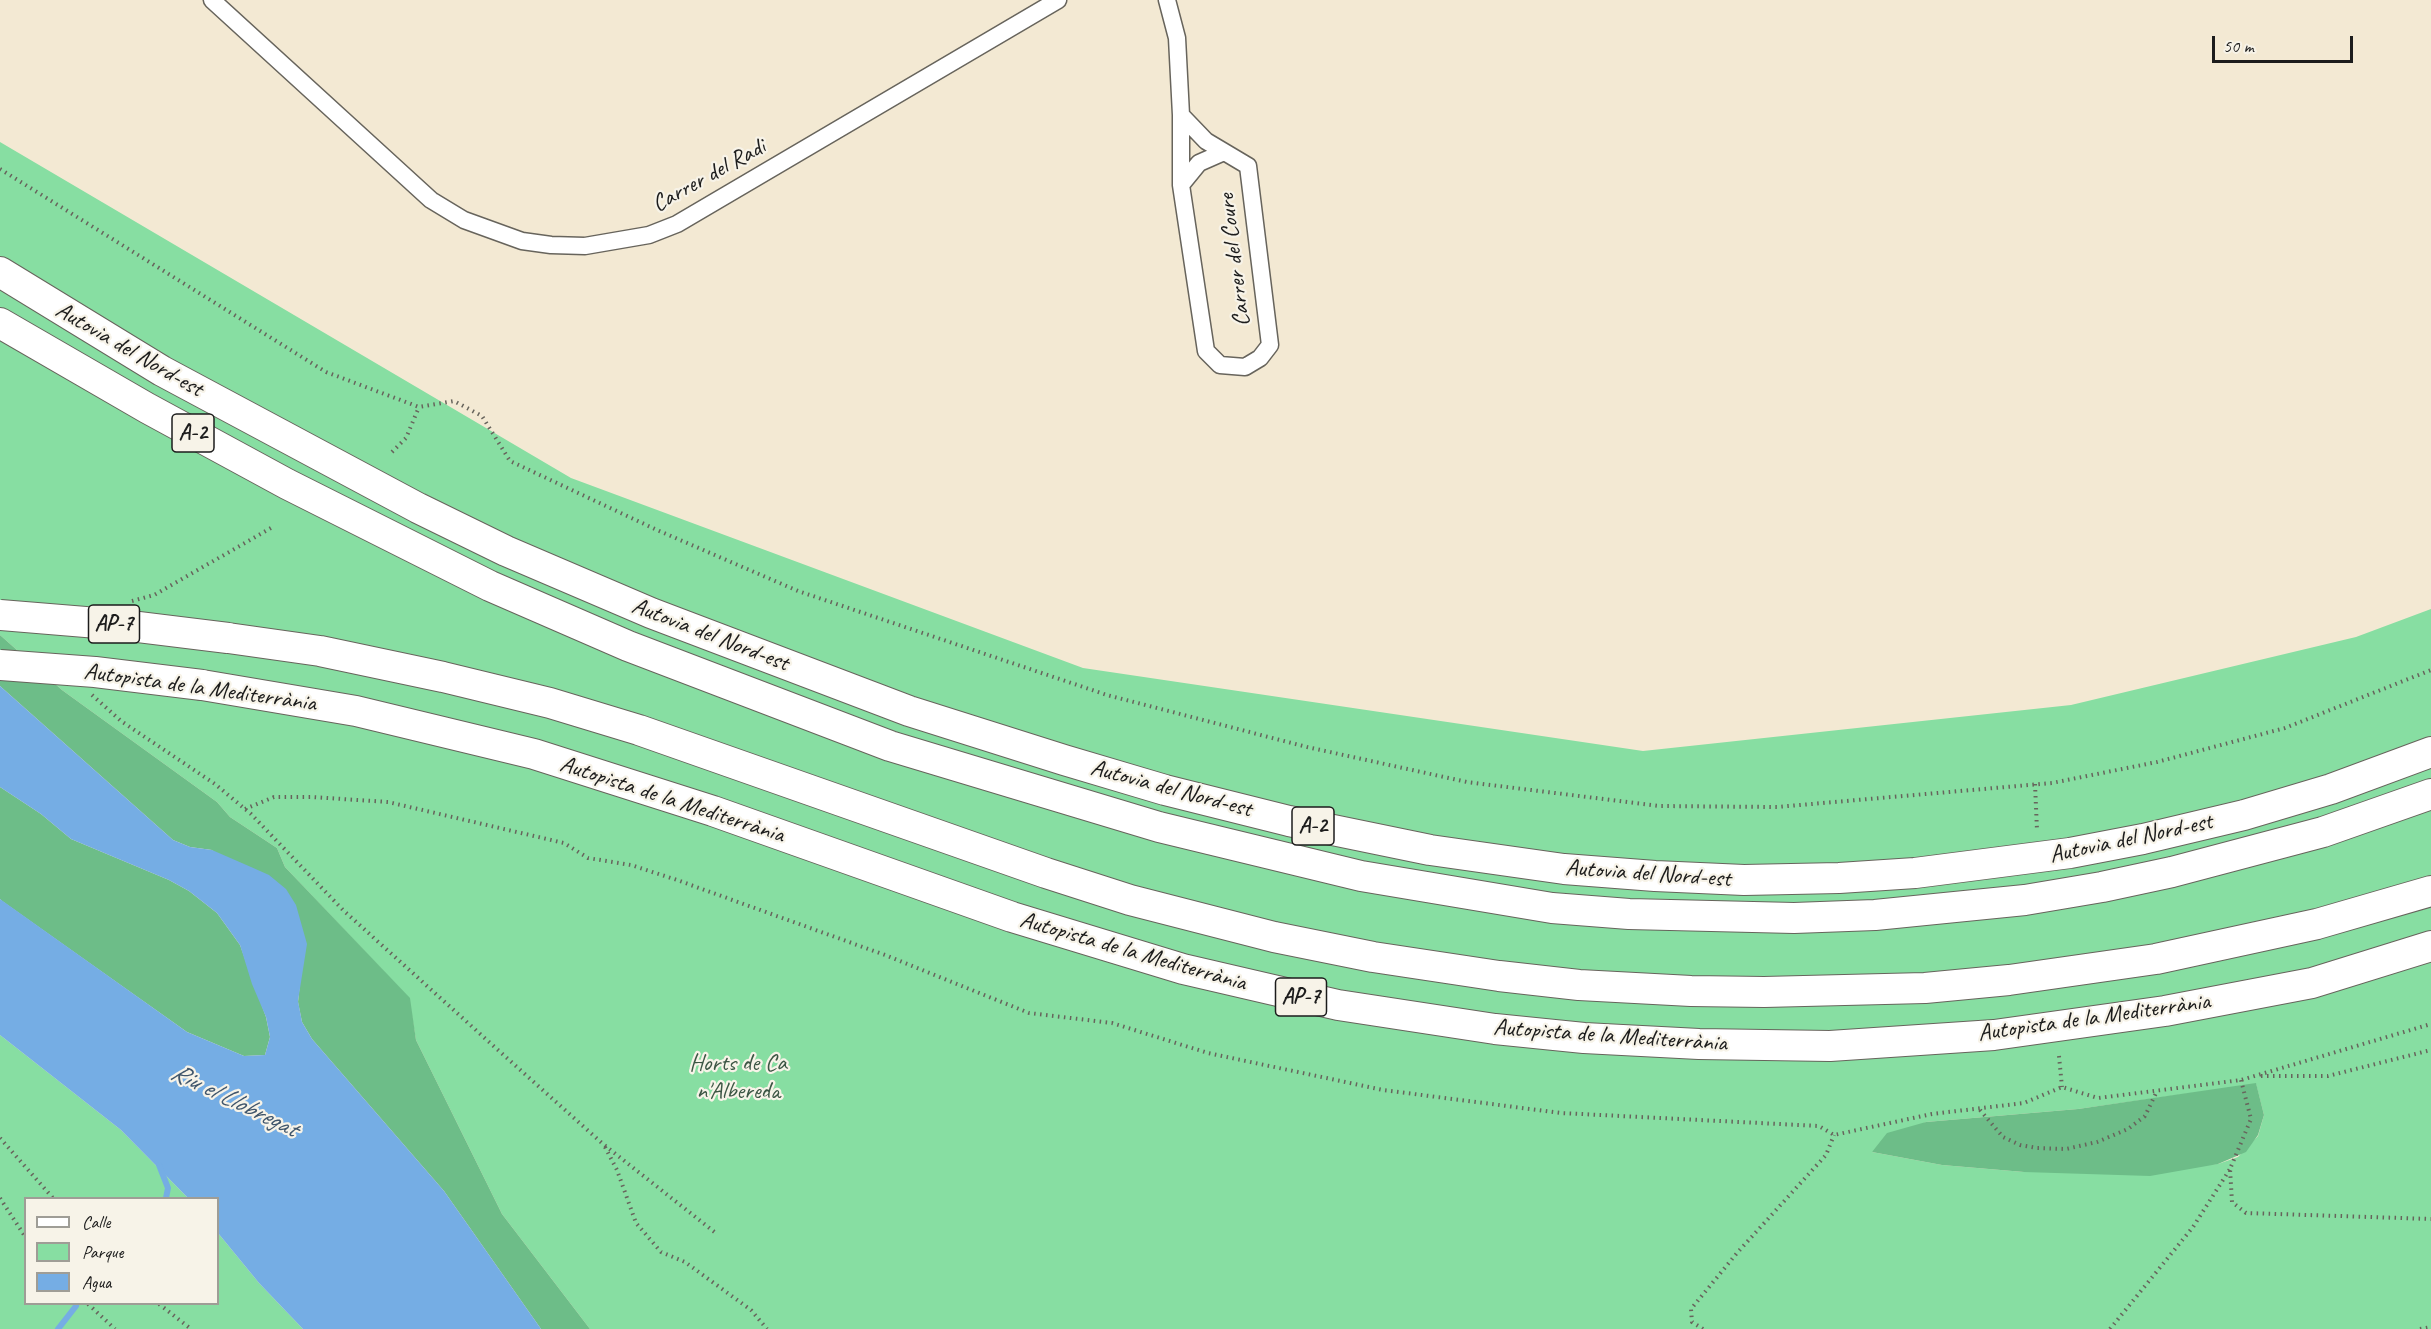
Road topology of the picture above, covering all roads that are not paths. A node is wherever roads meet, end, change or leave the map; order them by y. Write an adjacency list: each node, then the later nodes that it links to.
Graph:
1 (212, 0): 2 (street, Carrer del Radi)
2 (1058, 0)
3 (1167, 0): 4 (street, Carrer del Coure)
4 (1181, 115): 5 (street, Carrer del Coure); 6 (street, Carrer del Coure)
5 (1224, 152): 6 (street, Carrer del Coure); 6 (street, Carrer del Coure)
6 (1180, 185)
7 (0, 272): 11 (highway, Autovia del Nord-est / A-2)
8 (0, 323): 12 (highway, Autovia del Nord-est / A-2)
9 (0, 615): 13 (highway, Autopista de la Mediterrània / AP-7, bridge)
10 (0, 665): 14 (highway, Autopista de la Mediterrània / AP-7, bridge)
11 (2431, 752)
12 (2431, 794)
13 (2431, 891)
14 (2431, 946)

